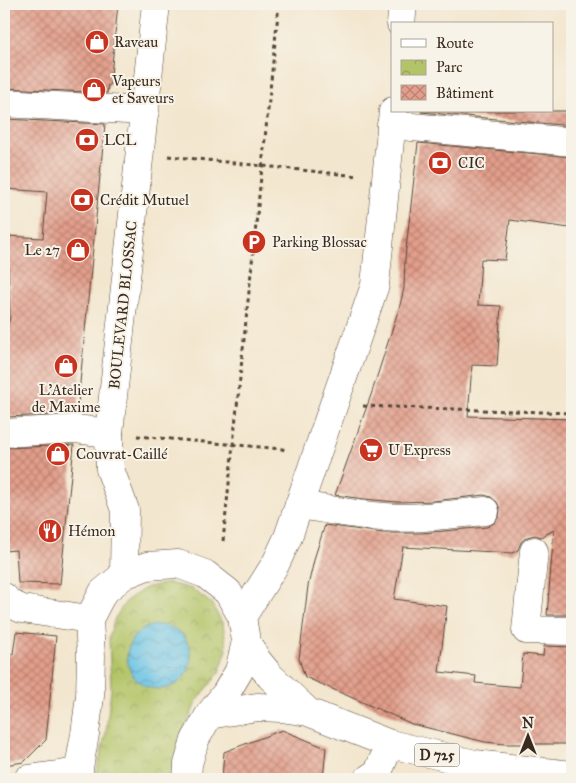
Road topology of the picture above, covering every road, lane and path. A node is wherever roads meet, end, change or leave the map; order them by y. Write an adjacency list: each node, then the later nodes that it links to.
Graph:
1 (156, 4): 6 (main road, BOULEVARD BLOSSAC)
2 (279, 4): 10 (path)
3 (403, 4): 4 (main road)
4 (401, 22)
5 (4, 103): 6 (main road)
6 (145, 112): 9 (main road, BOULEVARD BLOSSAC)
7 (392, 118): 8 (main road); 11 (main road)
8 (572, 142)
9 (140, 153): 10 (path); 15 (main road, BOULEVARD BLOSSAC)
10 (262, 166): 11 (path); 16 (path)
11 (386, 179): 12 (main road)
12 (334, 403): 13 (path); 17 (main road)
13 (572, 413)
14 (4, 433): 15 (main road)
15 (109, 433): 16 (path); 22 (main road, BOULEVARD BLOSSAC)
16 (234, 445): 17 (path); 20 (path)
17 (314, 459): 18 (main road)
18 (299, 505): 19 (main road); 25 (main road)
19 (485, 511)
20 (223, 541)
21 (534, 551): 26 (main road)
22 (124, 576): 24 (main road); 25 (main road)
23 (7, 600): 24 (main road)
24 (90, 619): 31 (main road)
25 (244, 629): 27 (main road, D 725); 28 (main road)
26 (572, 631)
27 (308, 712): 28 (main road, D 725); 29 (main road, D 725)
28 (209, 715): 33 (main road)
29 (390, 744): 30 (main road, D 725); 34 (main road)
30 (572, 775)
31 (78, 776): 32 (main road)
32 (28, 779)
33 (187, 779)
34 (368, 779)

